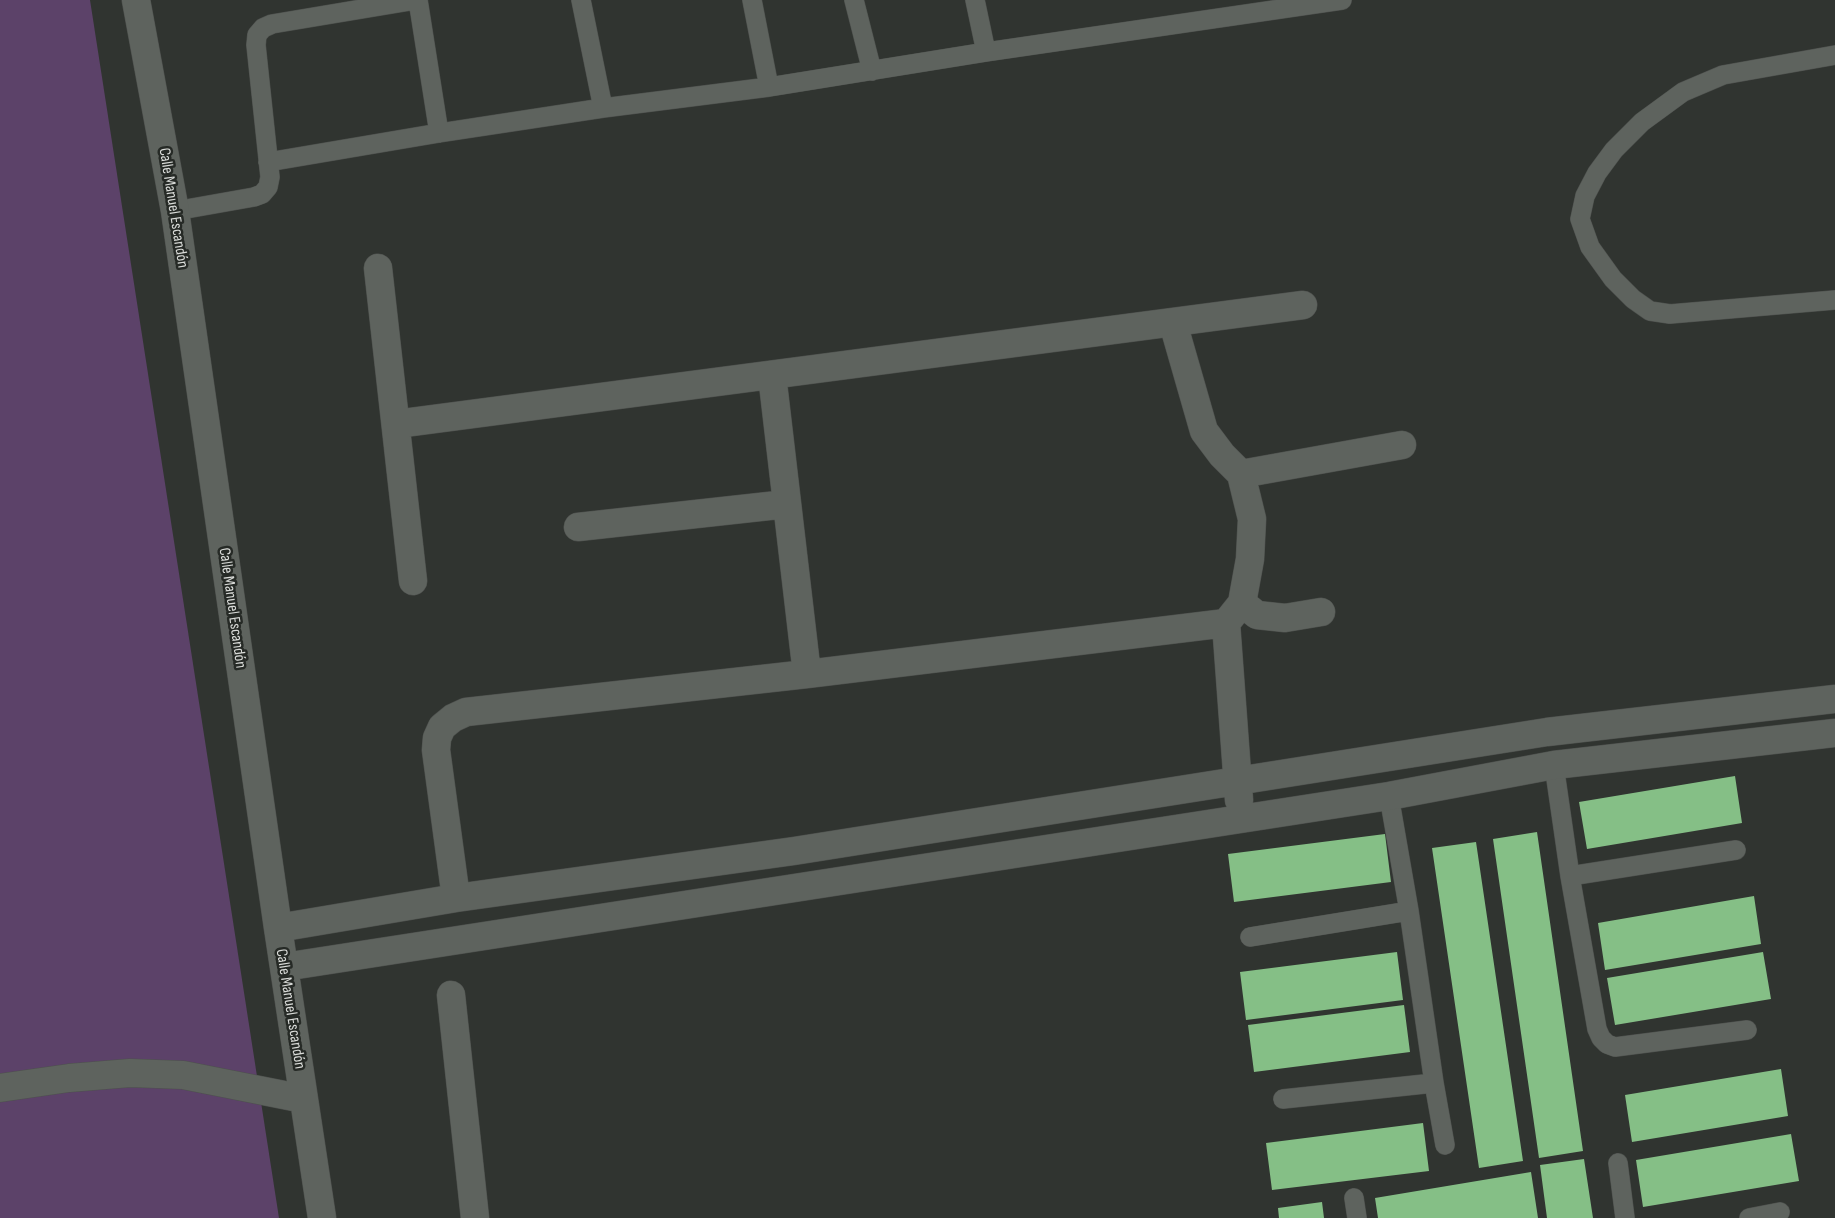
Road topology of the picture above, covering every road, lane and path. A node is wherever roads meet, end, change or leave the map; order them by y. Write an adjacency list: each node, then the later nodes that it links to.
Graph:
1 (136, 0): 16 (street, Calle Manuel Escandón)
2 (417, 0): 14 (lane); 15 (lane)
3 (581, 0): 13 (lane)
4 (752, 0): 12 (lane)
5 (854, 0): 11 (lane)
6 (975, 0): 9 (lane)
7 (1342, 0): 8 (lane)
8 (1264, 6): 9 (lane)
9 (986, 52): 11 (lane)
10 (1835, 54): 18 (lane)
11 (872, 71): 12 (lane)
12 (769, 87): 13 (lane)
13 (603, 108): 14 (lane)
14 (439, 133): 15 (lane)
15 (268, 162): 16 (lane)
16 (175, 211): 45 (street, Calle Manuel Escandón)
17 (378, 268): 22 (street)
18 (1835, 300)
19 (1304, 305): 20 (street)
20 (1173, 322): 21 (street); 24 (street)
21 (772, 375): 22 (street); 25 (street)
22 (396, 424): 27 (street)
23 (1402, 445): 24 (street)
24 (1241, 474): 29 (street)
25 (787, 504): 26 (street); 30 (street)
26 (578, 527)
27 (413, 582)
28 (1321, 612): 29 (street)
29 (1234, 613): 30 (street); 36 (street)
30 (807, 674): 43 (street)
31 (1835, 699): 32 (street)
32 (1548, 732): 34 (street); 35 (street)
33 (1835, 733): 35 (street)
34 (1382, 758): 36 (street); 37 (street)
35 (1554, 765): 37 (street); 41 (lane)
36 (1237, 782): 38 (street); 40 (street)
37 (1389, 796): 38 (street); 44 (lane)
38 (1241, 819): 42 (street)
39 (1736, 850): 41 (lane)
40 (794, 851): 42 (street); 43 (street)
41 (1570, 876): 49 (lane)
42 (798, 887): 47 (street)
43 (456, 898): 45 (street)
44 (1409, 911): 46 (lane); 50 (lane)
45 (278, 928): 47 (street, Calle Manuel Escandón)
46 (1250, 937)
47 (284, 967): 52 (street, Calle Manuel Escandón)
48 (451, 995): 59 (street)
49 (1747, 1030)
50 (1434, 1083): 53 (lane); 54 (lane)
51 (0, 1088): 52 (street)
52 (304, 1099): 58 (street, Calle Manuel Escandón)
53 (1283, 1099)
54 (1445, 1145)
55 (1618, 1163): 61 (lane)
56 (1354, 1198): 60 (lane)
57 (1780, 1212): 62 (lane)
58 (322, 1218)
59 (475, 1218)
60 (1356, 1218)
61 (1625, 1218)
62 (1749, 1218)

